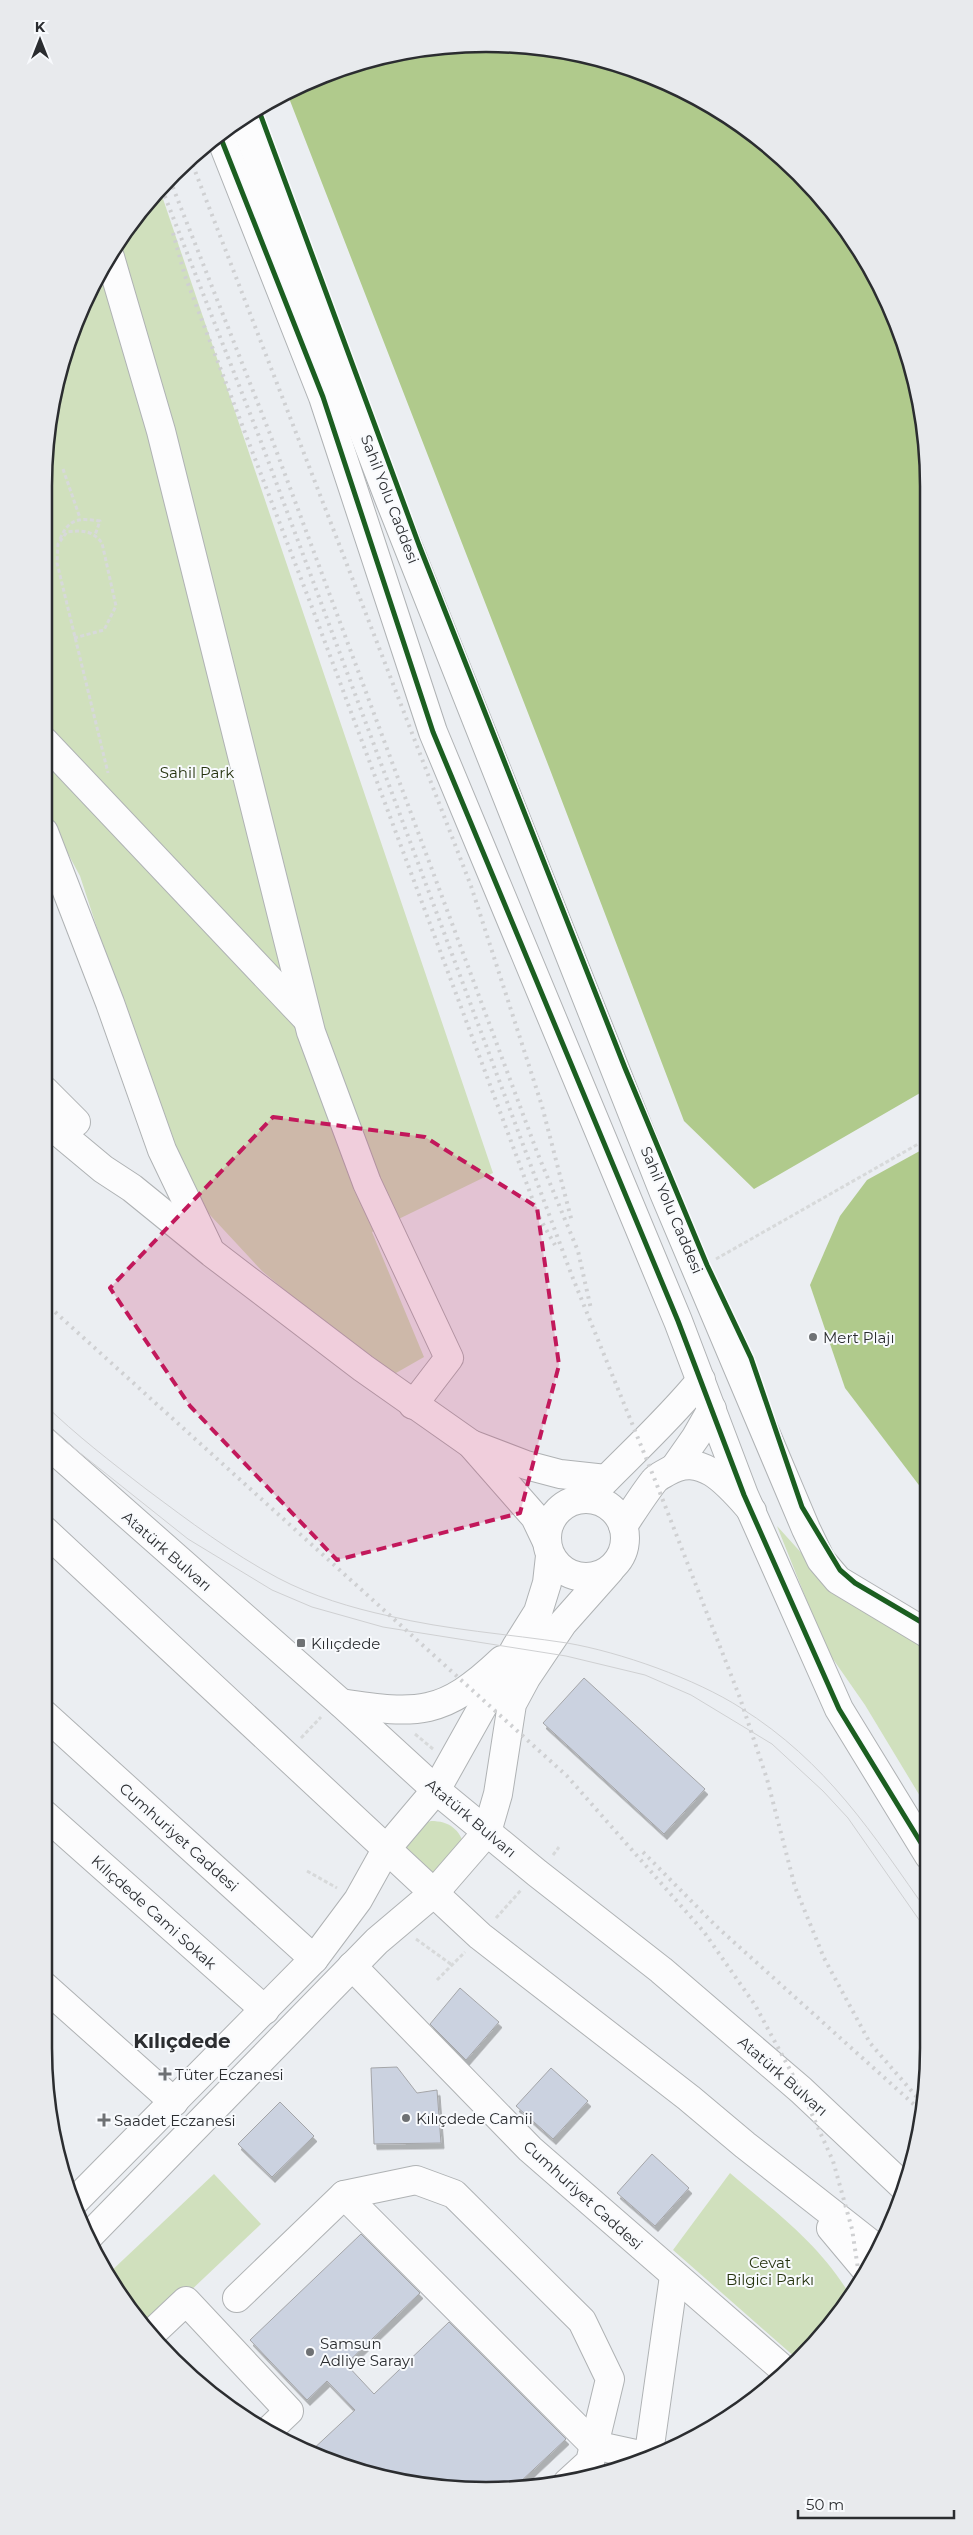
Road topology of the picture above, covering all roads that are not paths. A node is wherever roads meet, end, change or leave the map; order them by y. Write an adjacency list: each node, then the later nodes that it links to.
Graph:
1 (246, 126): 24 (main road, Sahil Yolu Caddesi)
2 (222, 142): 11 (main road)
3 (113, 266): 6 (main road)
4 (52, 749): 6 (main road)
5 (52, 853): 10 (main road)
6 (308, 1020): 12 (main road)
7 (52, 1098): 9 (main road)
8 (52, 1123): 9 (main road)
9 (132, 1188): 10 (main road)
10 (212, 1253): 12 (main road)
11 (701, 1380): 13 (main road); 17 (main road)
12 (413, 1405): 14 (main road)
13 (712, 1409): 16 (main road); 19 (main road)
14 (471, 1444): 17 (main road); 22 (main road)
15 (52, 1448): 26 (main road, Atatürk Bulvarı)
16 (675, 1467): 19 (main road); 20 (main road)
17 (606, 1479): 18 (main road)
18 (587, 1499): 20 (main road); 22 (main road)
19 (752, 1510): 31 (main road)
20 (623, 1526): 23 (main road)
21 (52, 1537): 32 (main road)
22 (548, 1548): 23 (main road); 25 (main road)
23 (610, 1570): 30 (main road)
24 (920, 1629)
25 (516, 1647): 26 (main road); 28 (main road)
26 (339, 1701): 28 (main road, Atatürk Bulvarı)
27 (52, 1721): 34 (main road, Cumhuriyet Caddesi)
28 (436, 1790): 30 (main road, Atatürk Bulvarı); 32 (main road)
29 (52, 1821): 37 (main road, Kılıçdede Cami Sokak)
30 (487, 1832): 33 (main road); 39 (main road, Atatürk Bulvarı)
31 (920, 1841)
32 (387, 1848): 33 (main road); 34 (main road)
33 (435, 1892): 35 (main road); 40 (main road)
34 (314, 1959): 37 (main road)
35 (352, 1966): 43 (main road); 46 (main road, Cumhuriyet Caddesi)
36 (52, 1993): 38 (main road)
37 (265, 2010): 38 (main road)
38 (174, 2102): 42 (main road)
39 (899, 2182)
40 (797, 2186): 44 (main road); 45 (main road)
41 (344, 2195): 47 (main road); 51 (main road); 51 (main road)
42 (79, 2197)
43 (93, 2232)
44 (873, 2246)
45 (862, 2265)
46 (674, 2276): 49 (main road, Cumhuriyet Caddesi); 52 (main road)
47 (237, 2298)
48 (156, 2330): 50 (main road)
49 (781, 2367)
50 (273, 2426)
51 (594, 2445): 53 (main road); 54 (main road)
52 (649, 2450)
53 (635, 2456)
54 (579, 2472)

